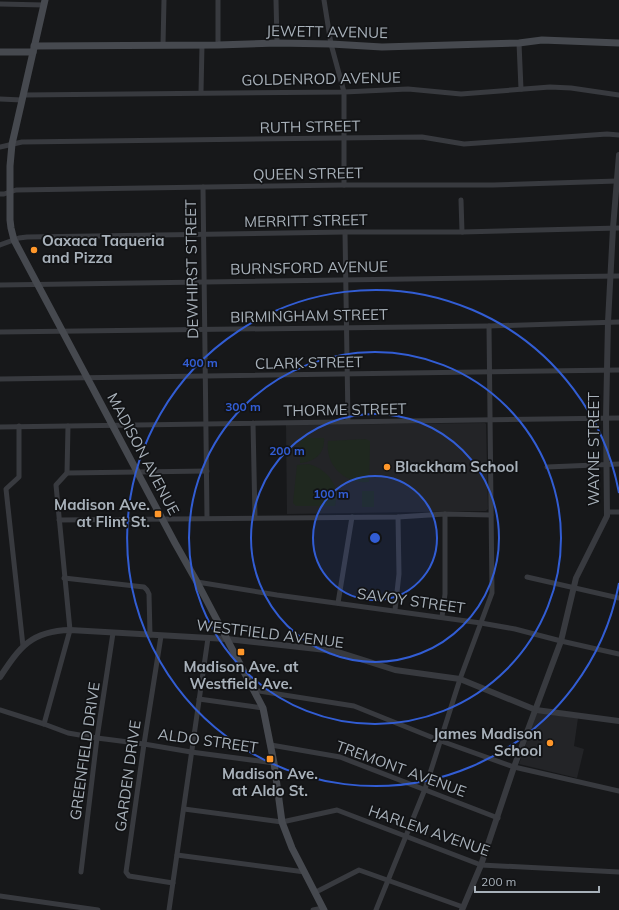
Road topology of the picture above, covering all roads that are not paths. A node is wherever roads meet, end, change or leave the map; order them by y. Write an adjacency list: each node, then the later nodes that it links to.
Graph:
1 (164, 0): 11 (street)
2 (218, 0): 13 (street)
3 (276, 0): 7 (street)
4 (324, 0): 10 (street)
5 (45, 2): 6 (street); 14 (main road, MADISON AVENUE)
6 (0, 4)
7 (277, 43): 10 (main road, JEWETT AVENUE); 13 (main road, JEWETT AVENUE)
8 (518, 43): 9 (main road, JEWETT AVENUE); 10 (main road, JEWETT AVENUE); 16 (street)
9 (619, 43)
10 (331, 44): 18 (street)
11 (162, 45): 12 (main road, JEWETT AVENUE); 14 (main road, JEWETT AVENUE)
12 (202, 45): 13 (main road, JEWETT AVENUE); 17 (street)
13 (218, 45)
14 (33, 49): 15 (main road, JEWETT AVENUE); 20 (main road, MADISON AVENUE)
15 (0, 52)
16 (521, 89): 18 (street, GOLDENROD AVENUE); 19 (street, GOLDENROD AVENUE)
17 (201, 92): 18 (street, GOLDENROD AVENUE); 20 (street, GOLDENROD AVENUE)
18 (344, 92): 23 (street)
19 (619, 95)
20 (23, 97): 21 (street, GOLDENROD AVENUE); 24 (main road, MADISON AVENUE)
21 (0, 99)
22 (619, 135): 23 (street, RUTH STREET)
23 (344, 138): 24 (street, RUTH STREET); 28 (street)
24 (12, 144): 25 (street, RUTH STREET); 31 (main road, MADISON AVENUE)
25 (0, 146)
26 (619, 155): 27 (street, WAYNE STREET)
27 (617, 180): 28 (street, QUEEN STREET); 30 (street, WAYNE STREET)
28 (344, 185): 29 (street, QUEEN STREET)
29 (203, 187): 31 (street, QUEEN STREET); 37 (street, DEWHIRST STREET)
30 (618, 190): 34 (street, WAYNE STREET)
31 (10, 192): 32 (street, QUEEN STREET); 38 (main road, MADISON AVENUE)
32 (0, 194)
33 (461, 200): 36 (street)
34 (616, 228): 36 (street, MERRITT STREET); 40 (street, WAYNE STREET)
35 (345, 232): 36 (street, MERRITT STREET); 37 (street, MERRITT STREET); 42 (street)
36 (462, 232)
37 (204, 235): 38 (street, MERRITT STREET); 43 (street, DEWHIRST STREET)
38 (14, 240): 39 (street, MERRITT STREET); 45 (main road, MADISON AVENUE)
39 (0, 245)
40 (610, 276): 41 (street, BURNSFORD AVENUE); 42 (street, BURNSFORD AVENUE); 46 (street, WAYNE STREET)
41 (619, 276)
42 (346, 279): 43 (street, BURNSFORD AVENUE); 49 (street)
43 (204, 282): 45 (street, BURNSFORD AVENUE); 50 (street, DEWHIRST STREET)
44 (0, 284): 45 (street, BURNSFORD AVENUE)
45 (38, 285): 51 (main road, MADISON AVENUE)
46 (608, 322): 47 (street, BIRMINGHAM STREET); 48 (street, BIRMINGHAM STREET); 54 (street, WAYNE STREET)
47 (619, 322)
48 (489, 326): 49 (street, BIRMINGHAM STREET); 55 (street)
49 (346, 327): 50 (street, BIRMINGHAM STREET); 56 (street)
50 (204, 329): 51 (street, BIRMINGHAM STREET); 57 (street, DEWHIRST STREET)
51 (63, 331): 52 (street, BIRMINGHAM STREET); 58 (main road, MADISON AVENUE)
52 (0, 332)
53 (619, 370): 54 (street, CLARK STREET)
54 (608, 371): 55 (street, CLARK STREET); 60 (street, WAYNE STREET)
55 (489, 372): 56 (street, CLARK STREET); 62 (street)
56 (347, 374): 57 (street, CLARK STREET); 63 (street)
57 (205, 377): 58 (street, CLARK STREET); 65 (street, DEWHIRST STREET)
58 (88, 378): 59 (street, CLARK STREET); 66 (main road, MADISON AVENUE)
59 (0, 379)
60 (606, 418): 61 (street, THORME STREET); 62 (street, THORME STREET); 70 (street, WAYNE STREET)
61 (619, 418)
62 (490, 420): 63 (street, THORME STREET); 79 (street)
63 (348, 421): 64 (street, THORME STREET)
64 (253, 423): 65 (street, THORME STREET); 83 (street)
65 (206, 424): 66 (street, THORME STREET); 73 (street, DEWHIRST STREET)
66 (113, 425): 68 (street, THORME STREET); 74 (main road, MADISON AVENUE)
67 (19, 426): 68 (street, THORME STREET); 69 (street, THORME STREET); 102 (street)
68 (68, 426): 75 (street)
69 (0, 427)
70 (607, 464): 71 (street); 72 (street); 76 (street, WAYNE STREET)
71 (619, 464)
72 (547, 466)
73 (206, 471): 74 (street); 82 (street, DEWHIRST STREET)
74 (138, 472): 75 (street); 84 (main road, MADISON AVENUE)
75 (67, 473): 85 (street)
76 (608, 512): 77 (street); 89 (street, WAYNE STREET)
77 (619, 512)
78 (446, 514): 79 (street); 81 (street); 93 (street)
79 (491, 514): 94 (street)
80 (352, 517): 81 (street); 83 (street); 91 (street)
81 (398, 517): 92 (street)
82 (207, 518): 83 (street); 84 (street)
83 (255, 518)
84 (162, 519): 85 (street); 88 (main road, MADISON AVENUE)
85 (59, 520): 87 (street)
86 (527, 577): 89 (street)
87 (64, 578): 95 (street); 97 (street)
88 (197, 582): 91 (street, SAVOY STREET); 100 (main road, MADISON AVENUE)
89 (573, 588): 90 (street); 101 (street, WAYNE STREET)
90 (619, 598)
91 (338, 603): 92 (street, SAVOY STREET)
92 (395, 610): 93 (street, SAVOY STREET)
93 (442, 617): 94 (street, SAVOY STREET)
94 (481, 623): 101 (street, SAVOY STREET); 105 (street)
95 (70, 630): 96 (street, WESTFIELD AVENUE); 102 (street, WESTFIELD AVENUE); 112 (street)
96 (113, 633): 97 (street, WESTFIELD AVENUE); 113 (street, GREENFIELD DRIVE)
97 (150, 635): 98 (street, WESTFIELD AVENUE)
98 (161, 636): 99 (street, WESTFIELD AVENUE); 115 (street, GARDEN DRIVE)
99 (208, 638): 100 (street, WESTFIELD AVENUE); 107 (street)
100 (226, 639): 105 (street, WESTFIELD AVENUE); 106 (main road, MADISON AVENUE)
101 (561, 641): 103 (street, SAVOY STREET); 110 (street, WAYNE STREET)
102 (23, 646): 104 (street, WESTFIELD AVENUE)
103 (619, 654)
104 (0, 677)
105 (460, 679): 110 (street, WESTFIELD AVENUE); 114 (street)
106 (253, 690): 108 (main road, MADISON AVENUE); 114 (street)
107 (199, 699): 108 (street); 117 (street)
108 (262, 708): 116 (main road, MADISON AVENUE)
109 (0, 710): 112 (street, ALDO STREET)
110 (536, 710): 111 (street, WESTFIELD AVENUE); 119 (street, WAYNE STREET)
111 (619, 721)
112 (44, 724): 113 (street, ALDO STREET)
113 (97, 738): 115 (street, ALDO STREET); 128 (street, GREENFIELD DRIVE)
114 (441, 741): 119 (street); 120 (street)
115 (144, 744): 117 (street, ALDO STREET); 132 (street, GARDEN DRIVE)
116 (271, 745): 118 (main road, MADISON AVENUE); 120 (street, TREMONT AVENUE)
117 (191, 752): 118 (street, ALDO STREET); 122 (street)
118 (274, 763): 124 (main road, MADISON AVENUE)
119 (514, 767): 121 (street); 123 (street, WAYNE STREET)
120 (425, 789): 123 (street, TREMONT AVENUE); 125 (street)
121 (619, 791)
122 (184, 809): 124 (street, HARLEM AVENUE); 126 (street)
123 (498, 818): 127 (street, WAYNE STREET)
124 (282, 822): 125 (street, HARLEM AVENUE); 129 (main road, MADISON AVENUE)
125 (406, 837): 127 (street, HARLEM AVENUE); 131 (street)
126 (177, 855): 129 (street); 132 (street)
127 (481, 865): 130 (street, HARLEM AVENUE); 136 (street, WAYNE STREET)
128 (81, 872)
129 (305, 872): 133 (main road, MADISON AVENUE)
130 (619, 872)
131 (387, 880): 133 (street); 136 (street); 140 (street)
132 (173, 883): 138 (street)
133 (316, 892): 135 (main road, MADISON AVENUE)
134 (0, 896): 137 (street)
135 (324, 909): 139 (street)
136 (462, 909)
137 (98, 910)
138 (168, 910)
139 (313, 910)
140 (376, 910)

